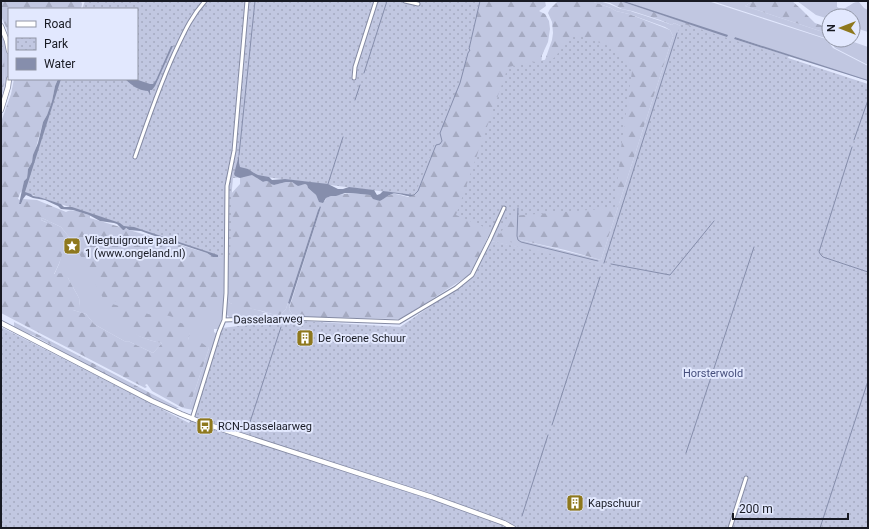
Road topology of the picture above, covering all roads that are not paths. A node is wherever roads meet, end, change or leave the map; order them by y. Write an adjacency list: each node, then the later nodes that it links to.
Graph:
1 (206, 1): 11 (street)
2 (247, 1): 13 (street, Dasselaarweg)
3 (376, 1): 8 (street)
4 (405, 1): 5 (street)
5 (418, 4)
6 (1, 26): 7 (street)
7 (8, 46)
8 (354, 78)
9 (9, 80): 10 (street)
10 (1, 110)
11 (135, 157)
12 (504, 208): 13 (street, Dasselaarweg)
13 (224, 320): 15 (street)
14 (1, 323): 15 (street)
15 (192, 419): 17 (street)
16 (746, 478): 18 (street)
17 (513, 528)
18 (730, 528)

